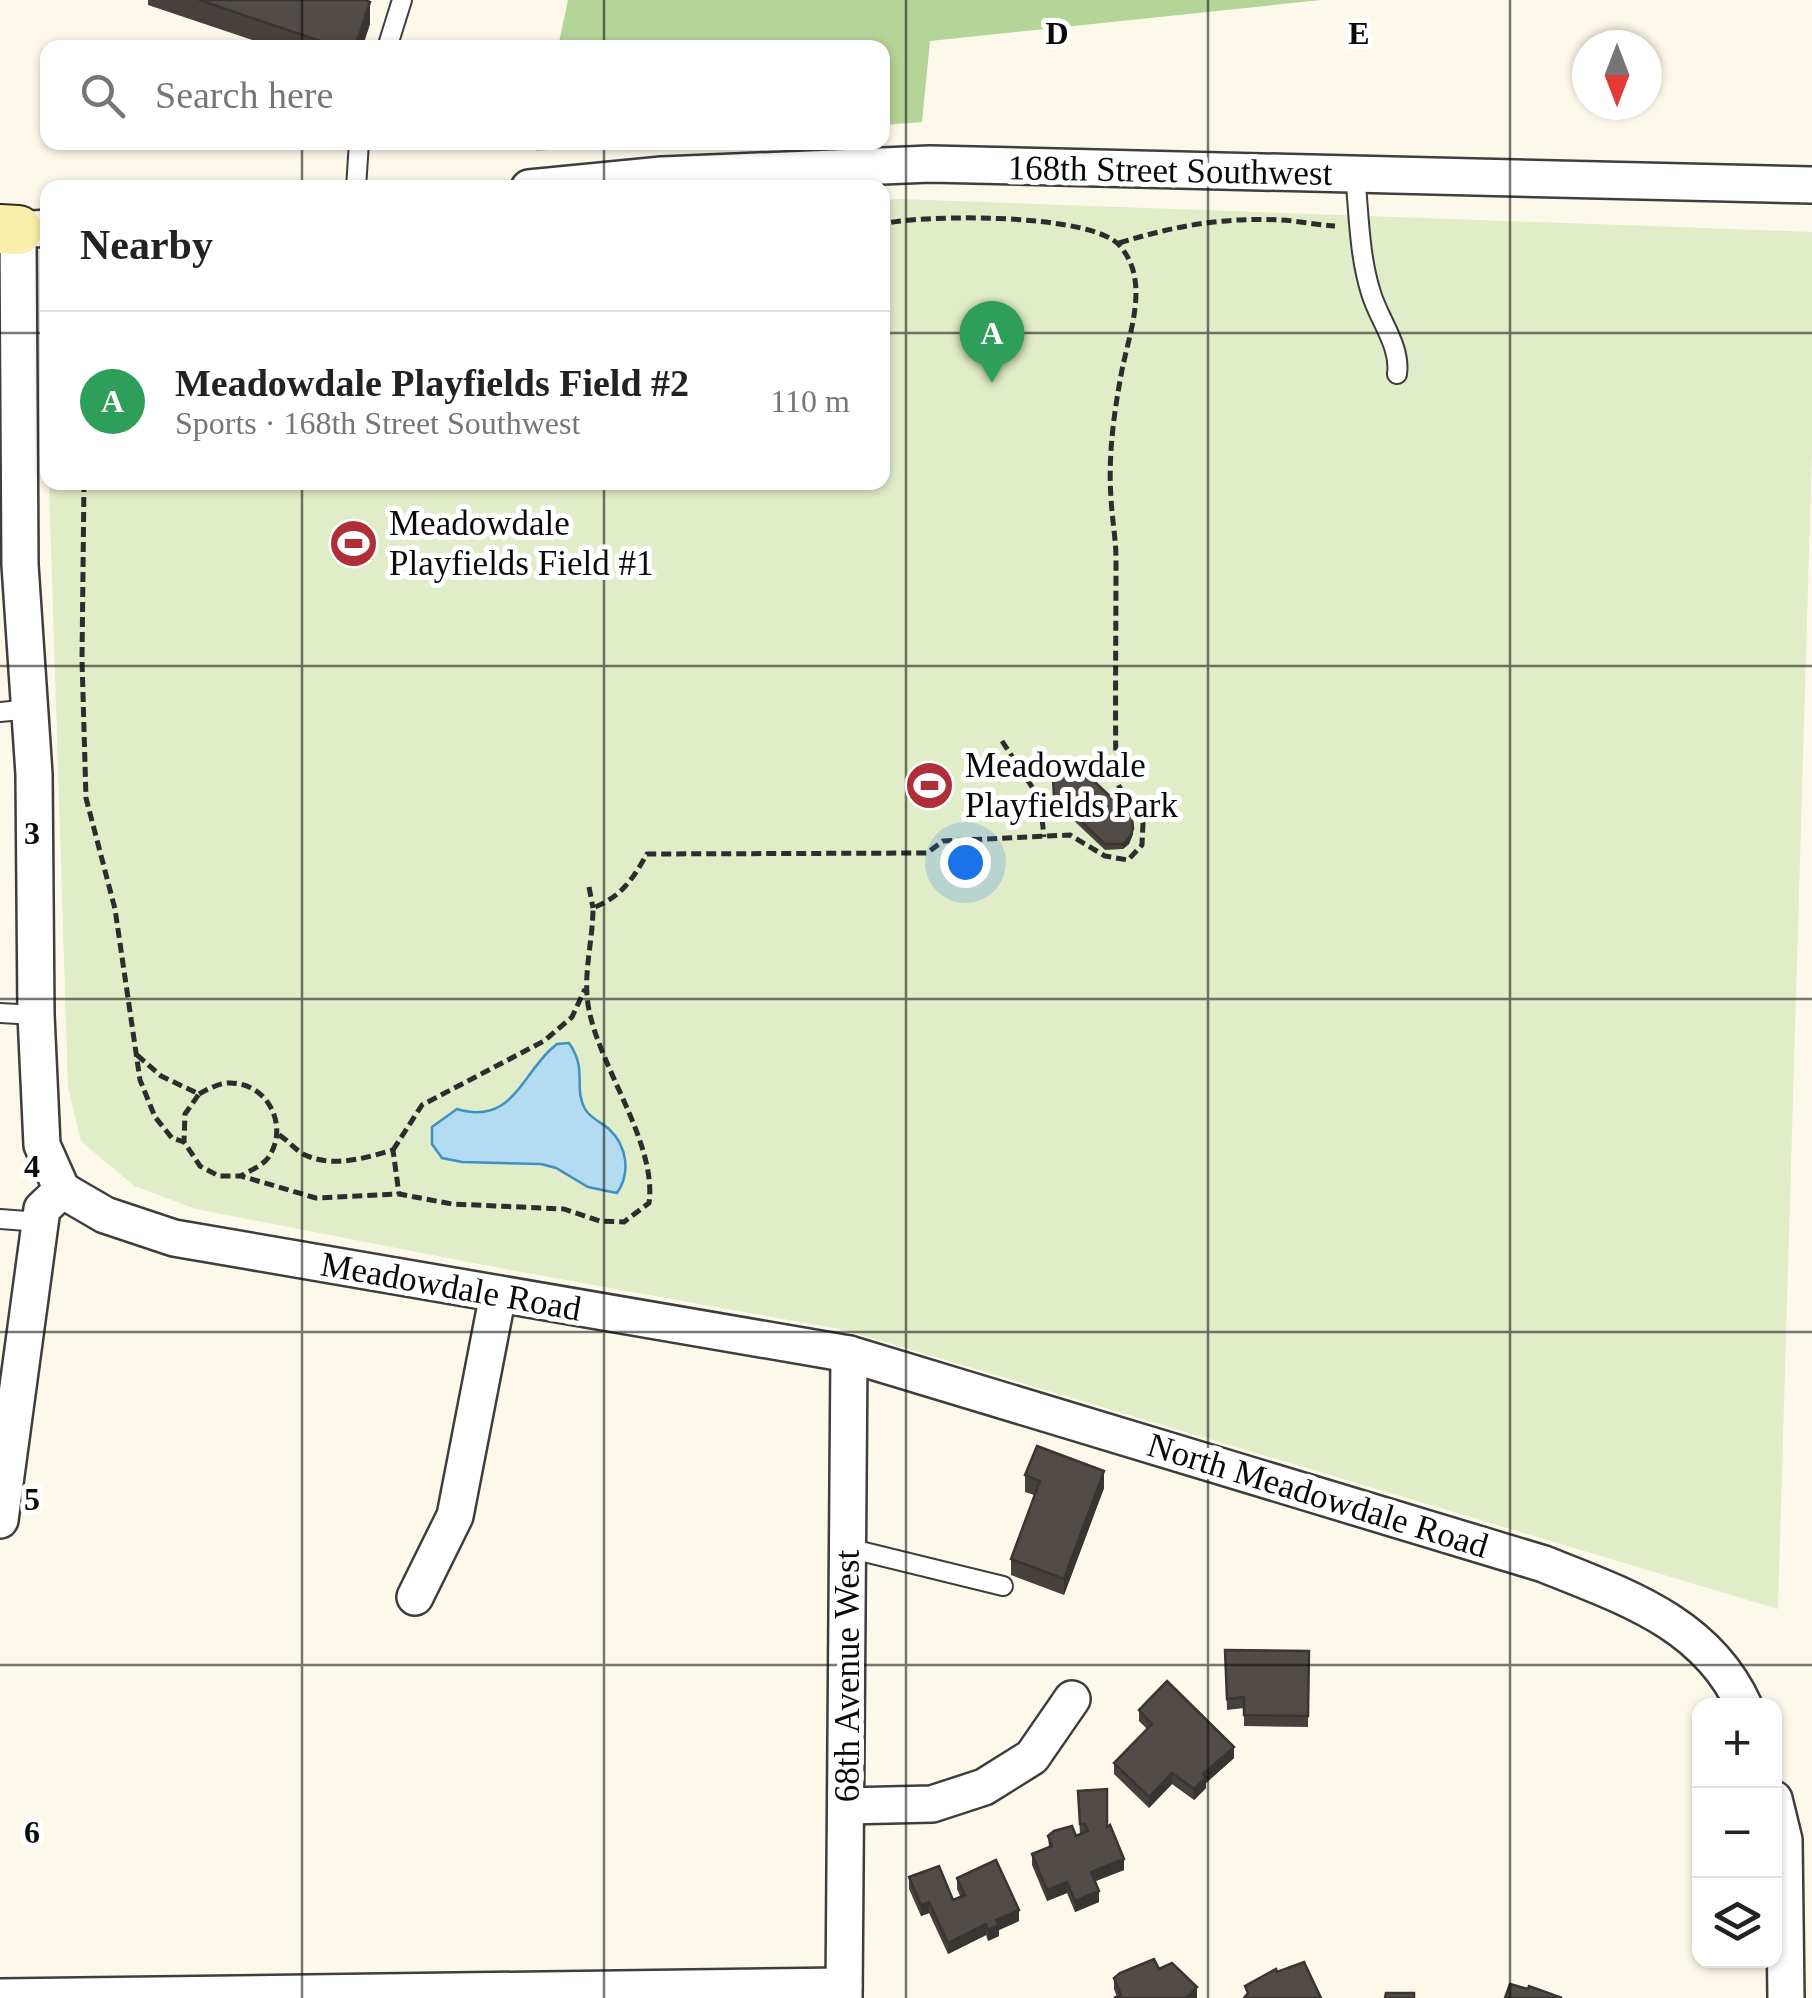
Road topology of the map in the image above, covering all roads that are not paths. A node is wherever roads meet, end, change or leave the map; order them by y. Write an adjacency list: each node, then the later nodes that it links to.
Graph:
1 (402, 0): 2 (lane)
2 (390, 40)
3 (358, 150): 5 (lane)
4 (1351, 174): 6 (street, 168th Street Southwest); 7 (street, 168th Street Southwest); 9 (lane)
5 (357, 180)
6 (611, 180)
7 (1812, 186)
8 (22, 229): 10 (street)
9 (1397, 374)
10 (10, 517): 11 (street)
11 (15, 710): 13 (street)
12 (0, 1012): 13 (lane)
13 (36, 1015): 14 (street)
14 (62, 1190): 16 (street); 17 (street, Meadowdale Road)
15 (0, 1219): 16 (lane)
16 (40, 1222): 19 (street)
17 (498, 1294): 18 (street, Meadowdale Road); 22 (street)
18 (849, 1354): 20 (street, 68th Avenue West); 24 (street, North Meadowdale Road)
19 (0, 1520)
20 (848, 1548): 21 (lane); 25 (street, 68th Avenue West)
21 (1004, 1586)
22 (415, 1597)
23 (1072, 1698): 25 (street)
24 (1741, 1698)
25 (846, 1806): 29 (street, 68th Avenue West)
26 (1782, 1832): 27 (street)
27 (1784, 1840): 28 (street); 31 (street)
28 (1812, 1877)
29 (844, 1992): 30 (street)
30 (0, 1997)
31 (1786, 1998)

